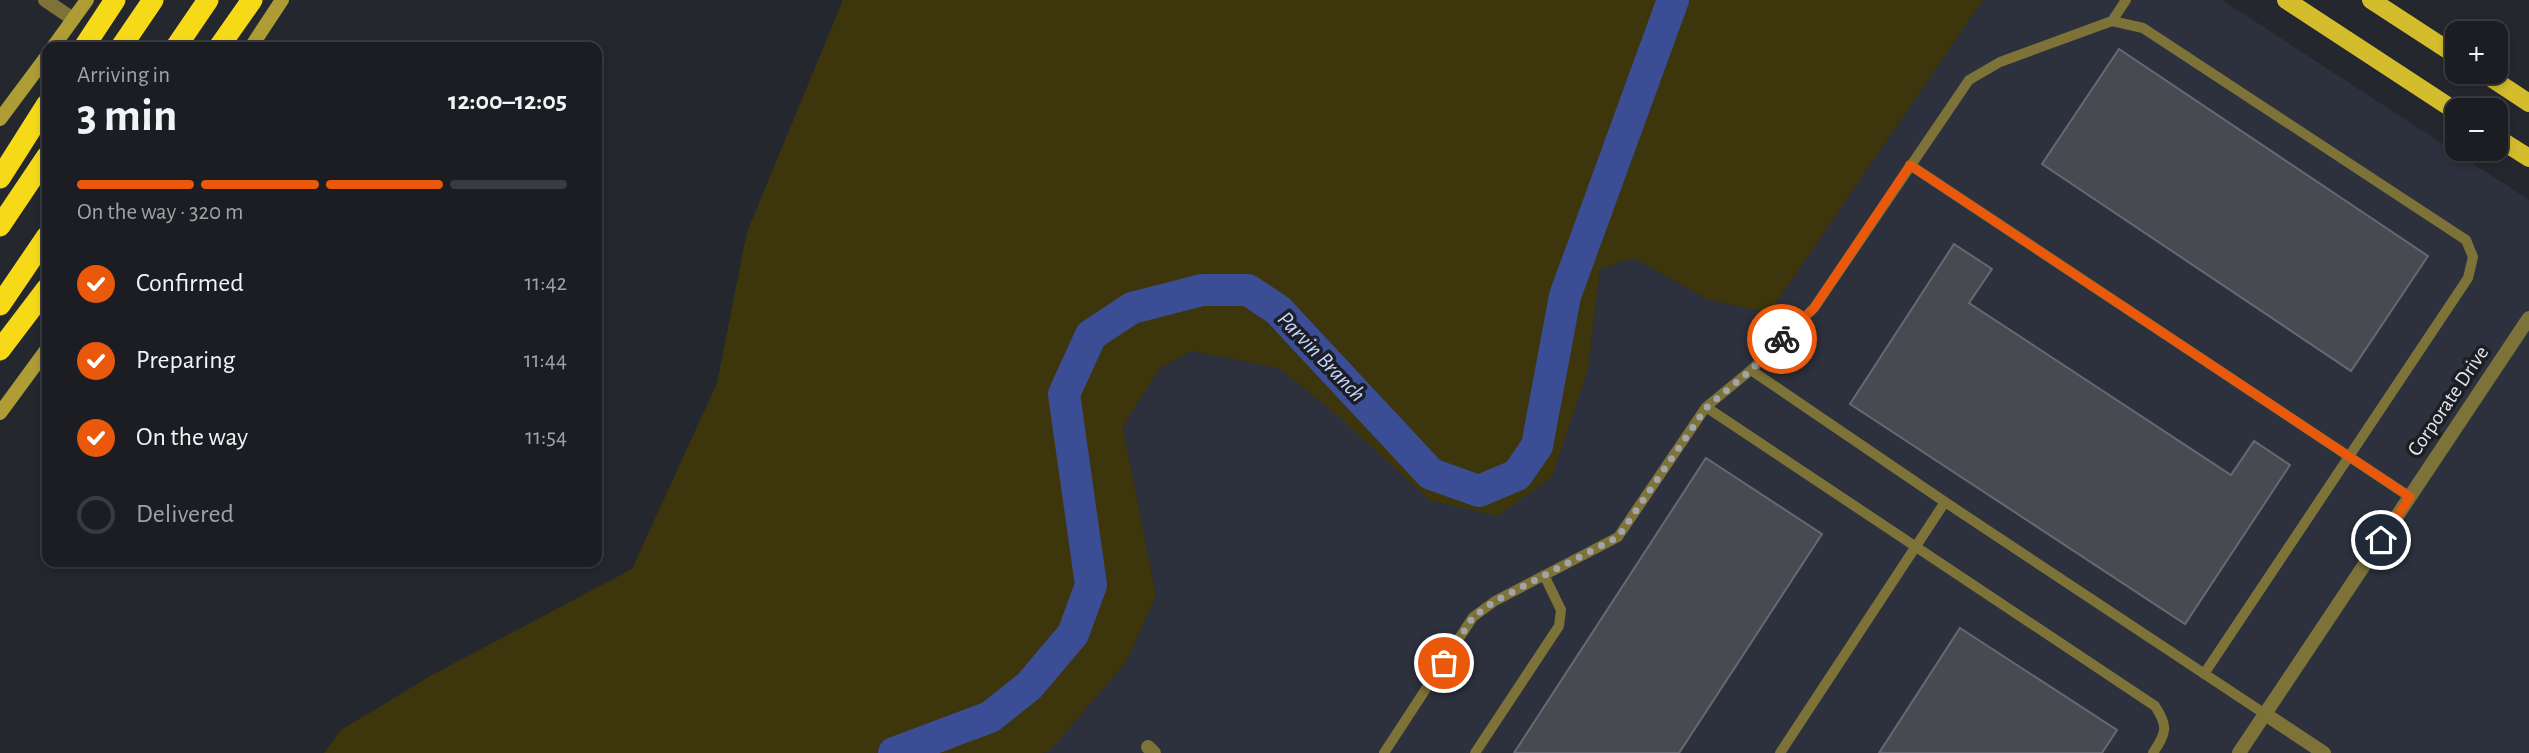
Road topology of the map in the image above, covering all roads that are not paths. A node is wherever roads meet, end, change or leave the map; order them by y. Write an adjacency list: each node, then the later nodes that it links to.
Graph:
1 (45, 0): 11 (street)
2 (87, 0): 11 (main road)
3 (115, 0): 14 (highway)
4 (153, 0): 15 (highway)
5 (208, 0): 16 (highway)
6 (252, 0): 17 (highway)
7 (282, 0): 18 (main road)
8 (2126, 0): 12 (lane)
9 (2286, 0): 23 (main road)
10 (2371, 0): 19 (main road)
11 (73, 19): 13 (main road)
12 (2112, 21): 29 (lane); 41 (lane)
13 (57, 42)
14 (87, 42)
15 (124, 42)
16 (179, 42)
17 (223, 42)
18 (254, 42)
19 (2445, 48)
20 (42, 63): 25 (main road)
21 (2500, 84): 22 (main road)
22 (2529, 103)
23 (2445, 104)
24 (42, 112): 30 (highway)
25 (0, 120)
26 (2508, 145): 27 (main road)
27 (2529, 158)
28 (42, 163): 31 (highway)
29 (1910, 165): 38 (lane); 41 (lane)
30 (0, 178)
31 (0, 226)
32 (42, 243): 34 (highway)
33 (42, 295): 36 (highway)
34 (0, 305)
35 (2529, 318): 42 (street, Corporate Drive)
36 (0, 350)
37 (42, 356): 40 (main road)
38 (1751, 370): 39 (lane); 43 (lane)
39 (1706, 408): 44 (lane); 45 (lane)
40 (0, 413)
41 (2348, 457): 42 (lane); 46 (lane)
42 (2410, 497): 47 (street, Corporate Drive)
43 (1945, 502): 44 (lane); 46 (lane)
44 (1916, 547): 50 (lane); 51 (lane)
45 (1544, 575): 48 (lane); 49 (lane)
46 (2204, 674): 47 (lane)
47 (2265, 714): 52 (street, Corporate Drive); 53 (street)
48 (1384, 753)
49 (1475, 753)
50 (1780, 753)
51 (2153, 753)
52 (2239, 753)
53 (2324, 753)

